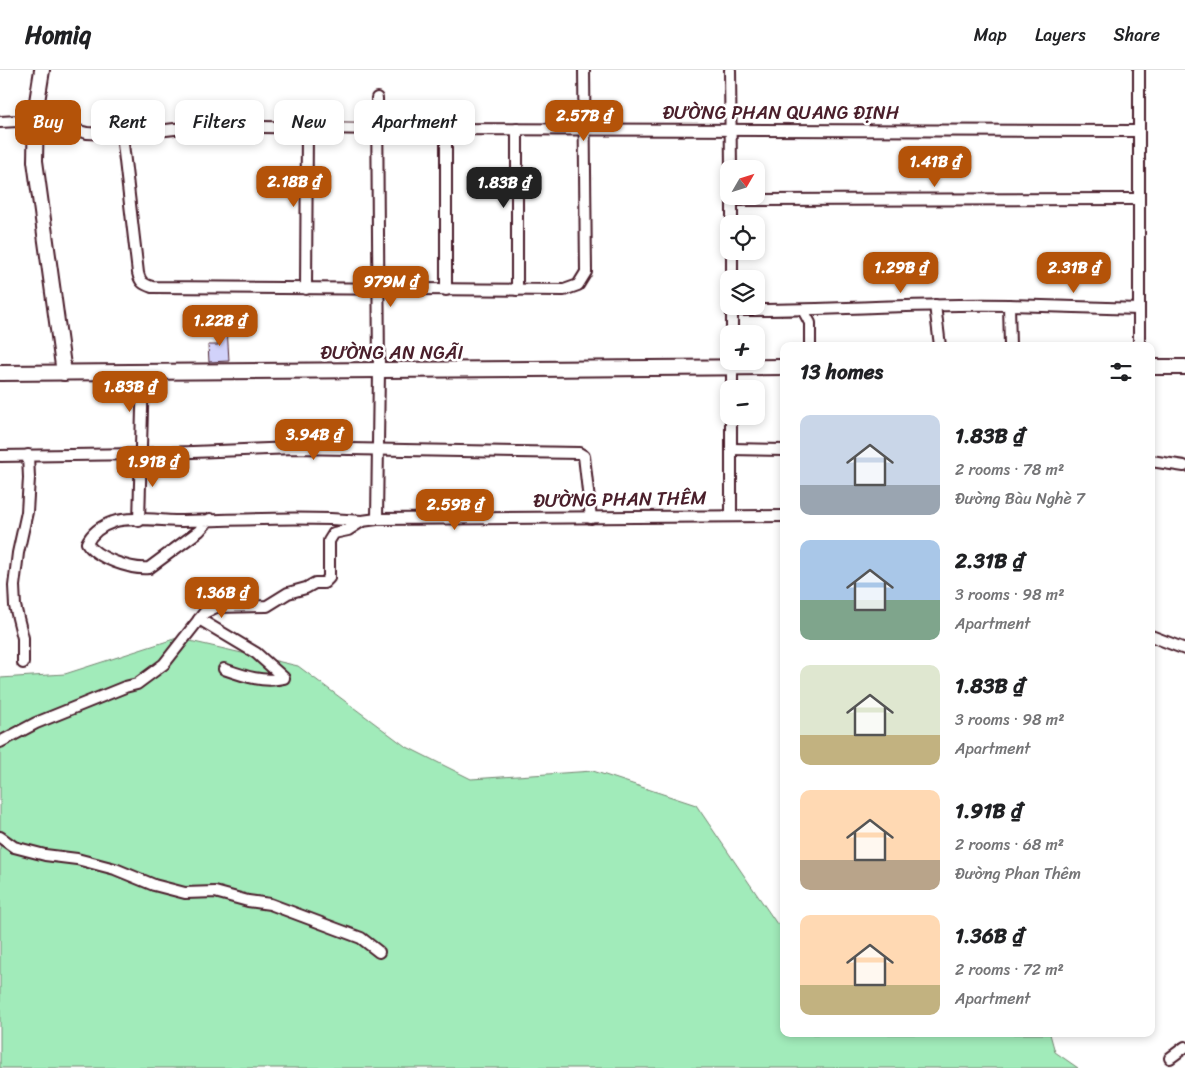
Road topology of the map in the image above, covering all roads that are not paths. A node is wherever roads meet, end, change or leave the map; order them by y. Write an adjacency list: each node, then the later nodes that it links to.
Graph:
1 (42, 70): 5 (main road)
2 (584, 70): 12 (street)
3 (730, 70): 13 (street)
4 (1139, 70): 14 (street)
5 (38, 100)
6 (15, 121): 7 (street, ĐƯỜNG PHAN QUANG ĐỊNH)
7 (0, 122)
8 (274, 127): 11 (street, ĐƯỜNG PHAN QUANG ĐỊNH)
9 (475, 129): 10 (street, ĐƯỜNG PHAN QUANG ĐỊNH)
10 (517, 129): 12 (street, ĐƯỜNG PHAN QUANG ĐỊNH); 26 (street)
11 (165, 130)
12 (584, 130): 13 (street, ĐƯỜNG PHAN QUANG ĐỊNH); 26 (street)
13 (730, 130): 14 (street, ĐƯỜNG PHAN QUANG ĐỊNH); 20 (street)
14 (1138, 131): 22 (street)
15 (35, 145): 44 (main road)
16 (123, 145): 23 (street)
17 (307, 145): 23 (street)
18 (377, 145): 24 (street)
19 (446, 145): 25 (street)
20 (731, 160)
21 (765, 198): 22 (street)
22 (1138, 199): 30 (street)
23 (306, 289): 24 (street)
24 (378, 290): 25 (street); 41 (street)
25 (446, 290): 26 (street)
26 (517, 290)
27 (935, 305): 28 (street); 31 (street); 33 (street)
28 (1009, 305): 30 (street); 34 (street)
29 (765, 309): 31 (street)
30 (1139, 309): 35 (street)
31 (804, 310): 32 (street)
32 (810, 342)
33 (940, 342)
34 (1010, 342)
35 (1139, 342)
36 (720, 365): 41 (main road, ĐƯỜNG AN NGÃI)
37 (765, 367): 40 (main road, ĐƯỜNG AN NGÃI)
38 (1155, 367): 39 (main road)
39 (1185, 367)
40 (780, 368)
41 (379, 370): 42 (main road, ĐƯỜNG AN NGÃI); 47 (street)
42 (143, 372): 44 (main road, ĐƯỜNG AN NGÃI); 49 (street)
43 (0, 373): 44 (main road, ĐƯỜNG AN NGÃI)
44 (64, 373)
45 (732, 425): 46 (street)
46 (732, 449): 48 (street); 54 (street)
47 (379, 450): 49 (street); 56 (street); 58 (street)
48 (780, 450)
49 (142, 454): 50 (street); 60 (street)
50 (28, 455): 51 (street); 64 (street)
51 (0, 456)
52 (1155, 462): 53 (street)
53 (1184, 466)
54 (731, 515): 55 (street, ĐƯỜNG PHAN THÊM); 56 (street, ĐƯỜNG PHAN THÊM)
55 (780, 516)
56 (591, 518): 58 (street, ĐƯỜNG PHAN THÊM)
57 (210, 519): 59 (street, ĐƯỜNG PHAN THÊM); 60 (street, ĐƯỜNG PHAN THÊM); 60 (street, ĐƯỜNG PHAN THÊM)
58 (376, 519): 59 (street, ĐƯỜNG PHAN THÊM)
59 (362, 520): 61 (street)
60 (139, 521)
61 (199, 619): 65 (street); 66 (street)
62 (1155, 638): 63 (street)
63 (1185, 649)
64 (23, 663)
65 (224, 670)
66 (0, 742)
67 (0, 837): 68 (street)
68 (379, 952)
69 (1185, 1047): 70 (street)
70 (1170, 1058)

